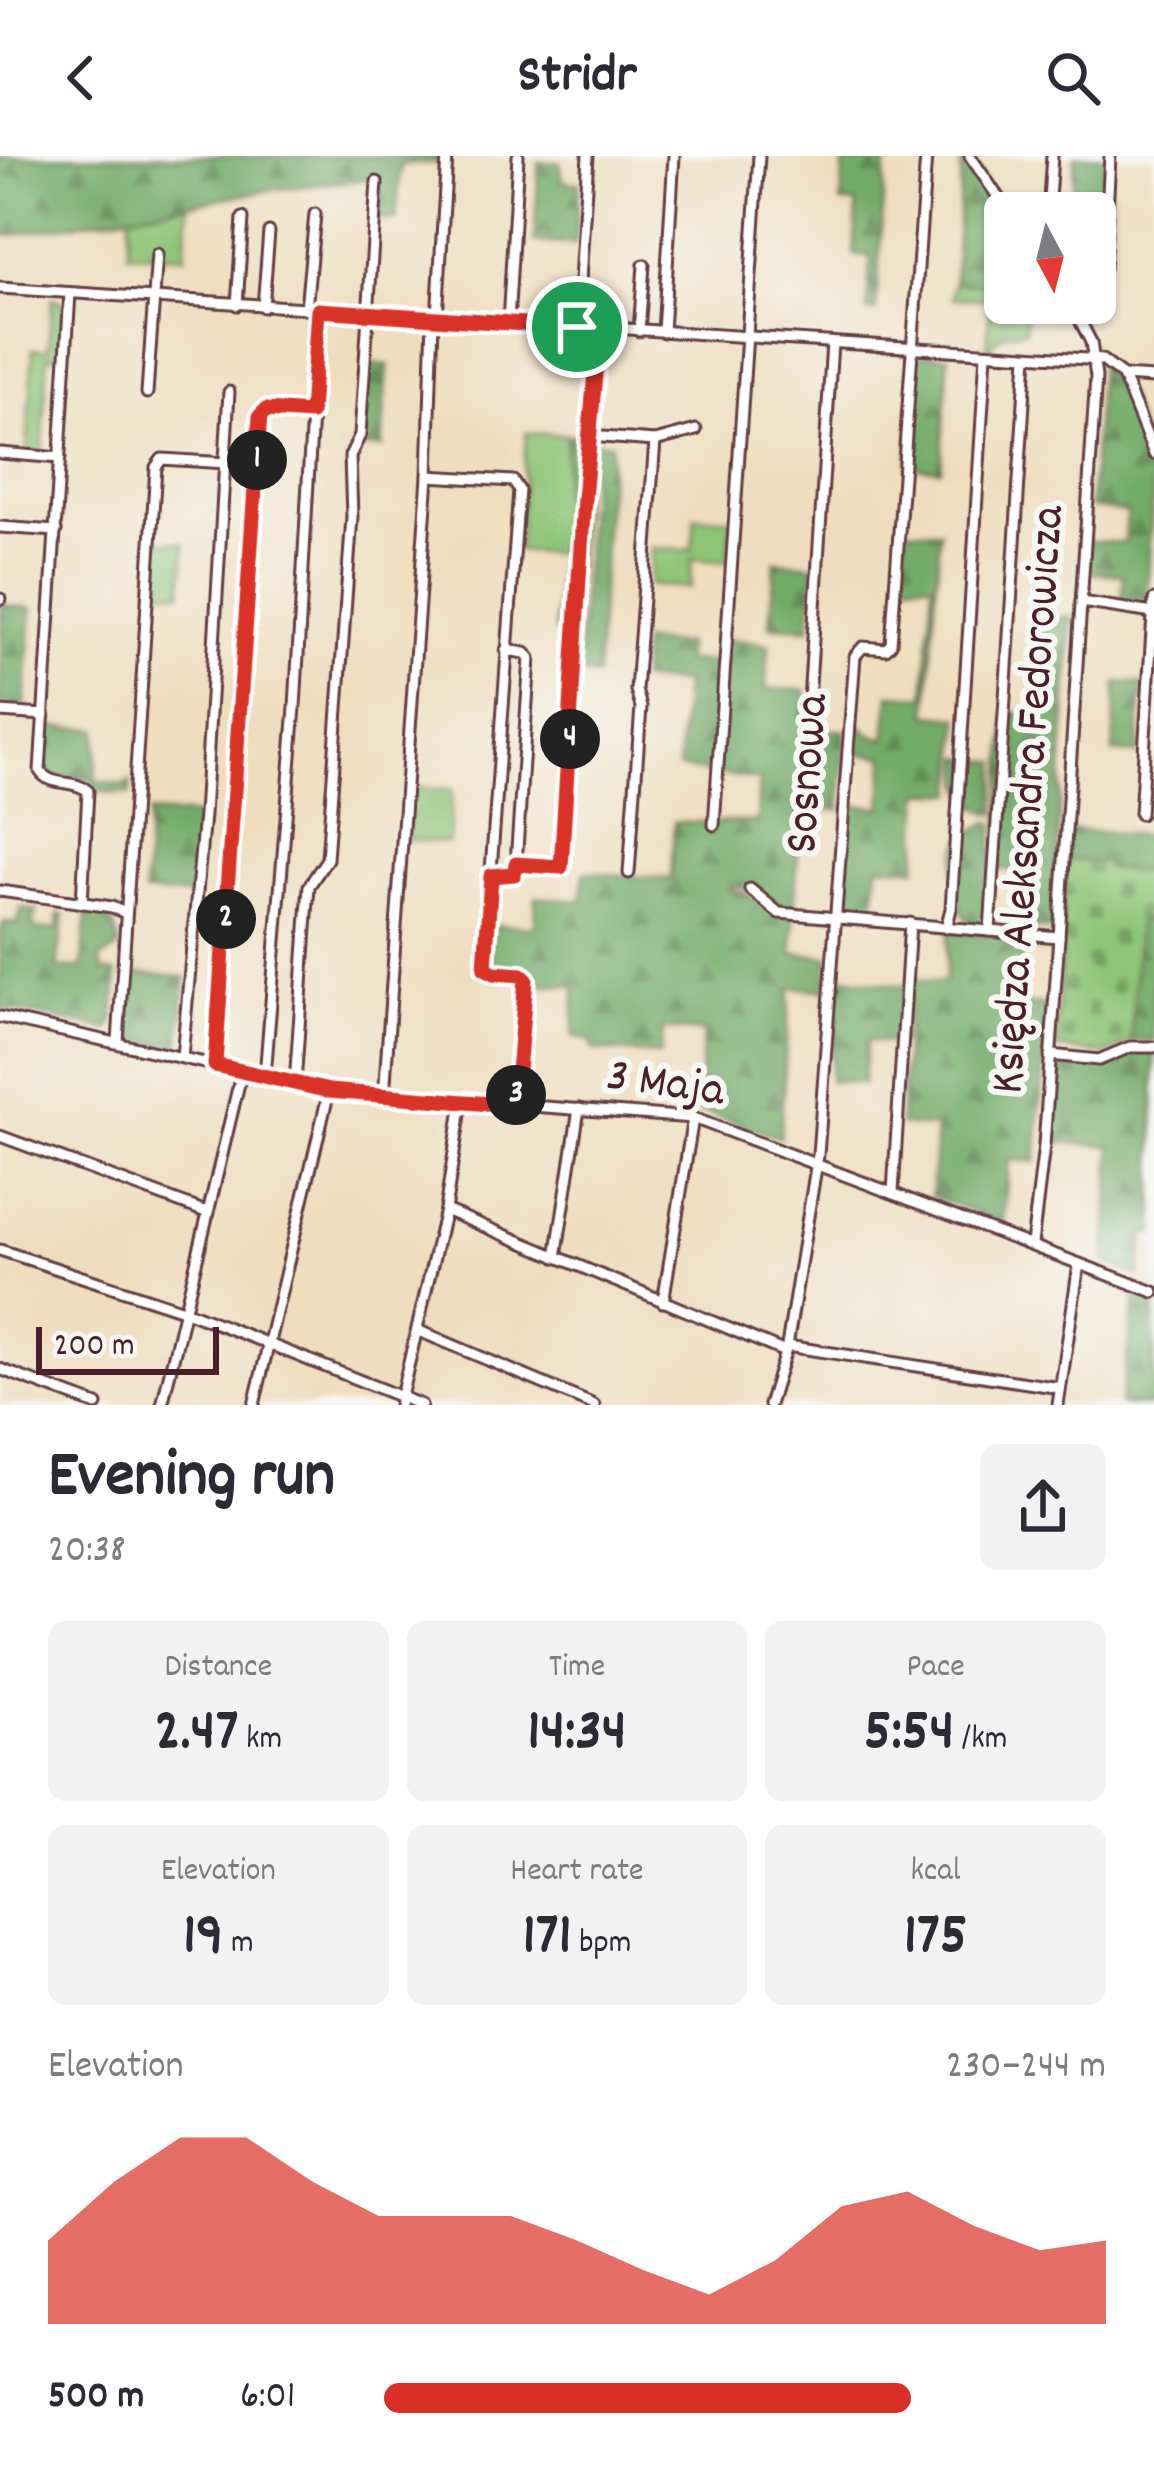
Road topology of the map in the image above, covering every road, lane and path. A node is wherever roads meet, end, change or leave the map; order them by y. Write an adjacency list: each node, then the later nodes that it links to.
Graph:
1 (447, 156): 26 (street)
2 (518, 156): 27 (street)
3 (587, 156): 29 (street)
4 (674, 156): 32 (street)
5 (760, 156): 33 (street)
6 (926, 156): 35 (street)
7 (970, 156): 11 (street)
8 (1052, 156): 12 (street)
9 (1110, 156): 13 (street)
10 (377, 182): 25 (street)
11 (995, 192)
12 (1049, 192)
13 (1108, 192)
14 (315, 214): 24 (street)
15 (243, 218): 22 (street)
16 (269, 232): 23 (street)
17 (157, 254): 21 (street)
18 (644, 265): 31 (street)
19 (0, 288): 20 (street)
20 (70, 293): 21 (street); 49 (street)
21 (153, 298): 22 (street); 42 (street)
22 (237, 305): 23 (street)
23 (263, 307): 24 (street)
24 (312, 310): 25 (street); 43 (street)
25 (369, 313): 26 (street); 83 (street)
26 (435, 318): 27 (street); 51 (street)
27 (508, 323): 29 (street)
28 (1083, 324): 38 (street)
29 (577, 327): 30 (street)
30 (599, 329): 31 (street); 45 (street)
31 (639, 331): 32 (street)
32 (662, 332): 33 (street)
33 (747, 337): 34 (street); 62 (street)
34 (832, 344): 35 (street); 58 (street)
35 (913, 349): 36 (street); 70 (street, Sosnowa)
36 (986, 353): 37 (street); 72 (street)
37 (1027, 356): 38 (street); 73 (street)
38 (1094, 360): 39 (street); 55 (street, Księdza Aleksandra Fedorowicza)
39 (1123, 376): 40 (street); 48 (street)
40 (1154, 378)
41 (229, 392): 50 (street)
42 (147, 393)
43 (311, 413): 80 (street); 82 (street)
44 (696, 430): 46 (street)
45 (589, 436): 46 (street); 63 (street)
46 (655, 441): 64 (street)
47 (0, 453): 49 (street)
48 (1154, 454)
49 (60, 458): 53 (street)
50 (226, 463): 69 (street); 79 (street)
51 (428, 476): 57 (street); 85 (street)
52 (0, 527): 53 (street)
53 (56, 531): 60 (street)
54 (1154, 600): 56 (street)
55 (1081, 602): 56 (street); 74 (street, Księdza Aleksandra Fedorowicza)
56 (1153, 613): 61 (street)
57 (506, 650): 63 (street); 65 (street)
58 (809, 700)
59 (0, 712): 60 (street)
60 (44, 715): 68 (street)
61 (1140, 814)
62 (714, 825)
63 (516, 864): 65 (street)
64 (629, 873)
65 (491, 876): 87 (street)
66 (750, 889): 70 (street)
67 (0, 891): 68 (street)
68 (82, 903): 69 (street)
69 (125, 913): 76 (street)
70 (835, 918): 71 (street); 91 (street, Sosnowa)
71 (910, 923): 72 (street); 92 (street)
72 (946, 928): 73 (street)
73 (990, 931): 74 (street)
74 (1059, 937): 78 (street, Księdza Aleksandra Fedorowicza)
75 (0, 1017): 76 (street, 3 Maja)
76 (118, 1042): 79 (street, 3 Maja)
77 (1154, 1047): 78 (street)
78 (1050, 1055): 95 (street, Księdza Aleksandra Fedorowicza)
79 (182, 1057): 80 (street, 3 Maja)
80 (215, 1065): 81 (street, 3 Maja)
81 (242, 1071): 82 (street, 3 Maja); 94 (street)
82 (265, 1076): 83 (street, 3 Maja)
83 (295, 1084): 84 (street, 3 Maja)
84 (329, 1091): 85 (street, 3 Maja); 103 (street)
85 (384, 1096): 86 (street, 3 Maja)
86 (462, 1102): 87 (street, 3 Maja); 93 (street)
87 (515, 1106): 88 (street, 3 Maja)
88 (579, 1109): 89 (street, 3 Maja); 97 (street)
89 (692, 1118): 91 (street, 3 Maja); 100 (street)
90 (0, 1136): 94 (street)
91 (817, 1163): 92 (street, 3 Maja); 104 (street, Sosnowa)
92 (893, 1192): 95 (street, 3 Maja)
93 (445, 1210): 97 (street); 102 (street)
94 (209, 1213): 101 (street)
95 (1032, 1244): 98 (street, 3 Maja)
96 (0, 1250): 101 (street)
97 (556, 1257): 100 (street)
98 (1079, 1264): 99 (street, 3 Maja); 106 (street)
99 (1154, 1292)
100 (663, 1302): 104 (street)
101 (186, 1311): 103 (street); 109 (street)
102 (417, 1330): 107 (street); 112 (street)
103 (269, 1343): 107 (street); 110 (street)
104 (786, 1349): 106 (street); 113 (street, Sosnowa)
105 (0, 1369): 108 (street)
106 (1060, 1388): 114 (street)
107 (400, 1401): 111 (street)
108 (97, 1405)
109 (162, 1405)
110 (254, 1405)
111 (421, 1405)
112 (594, 1405)
113 (769, 1405)
114 (1058, 1405)

